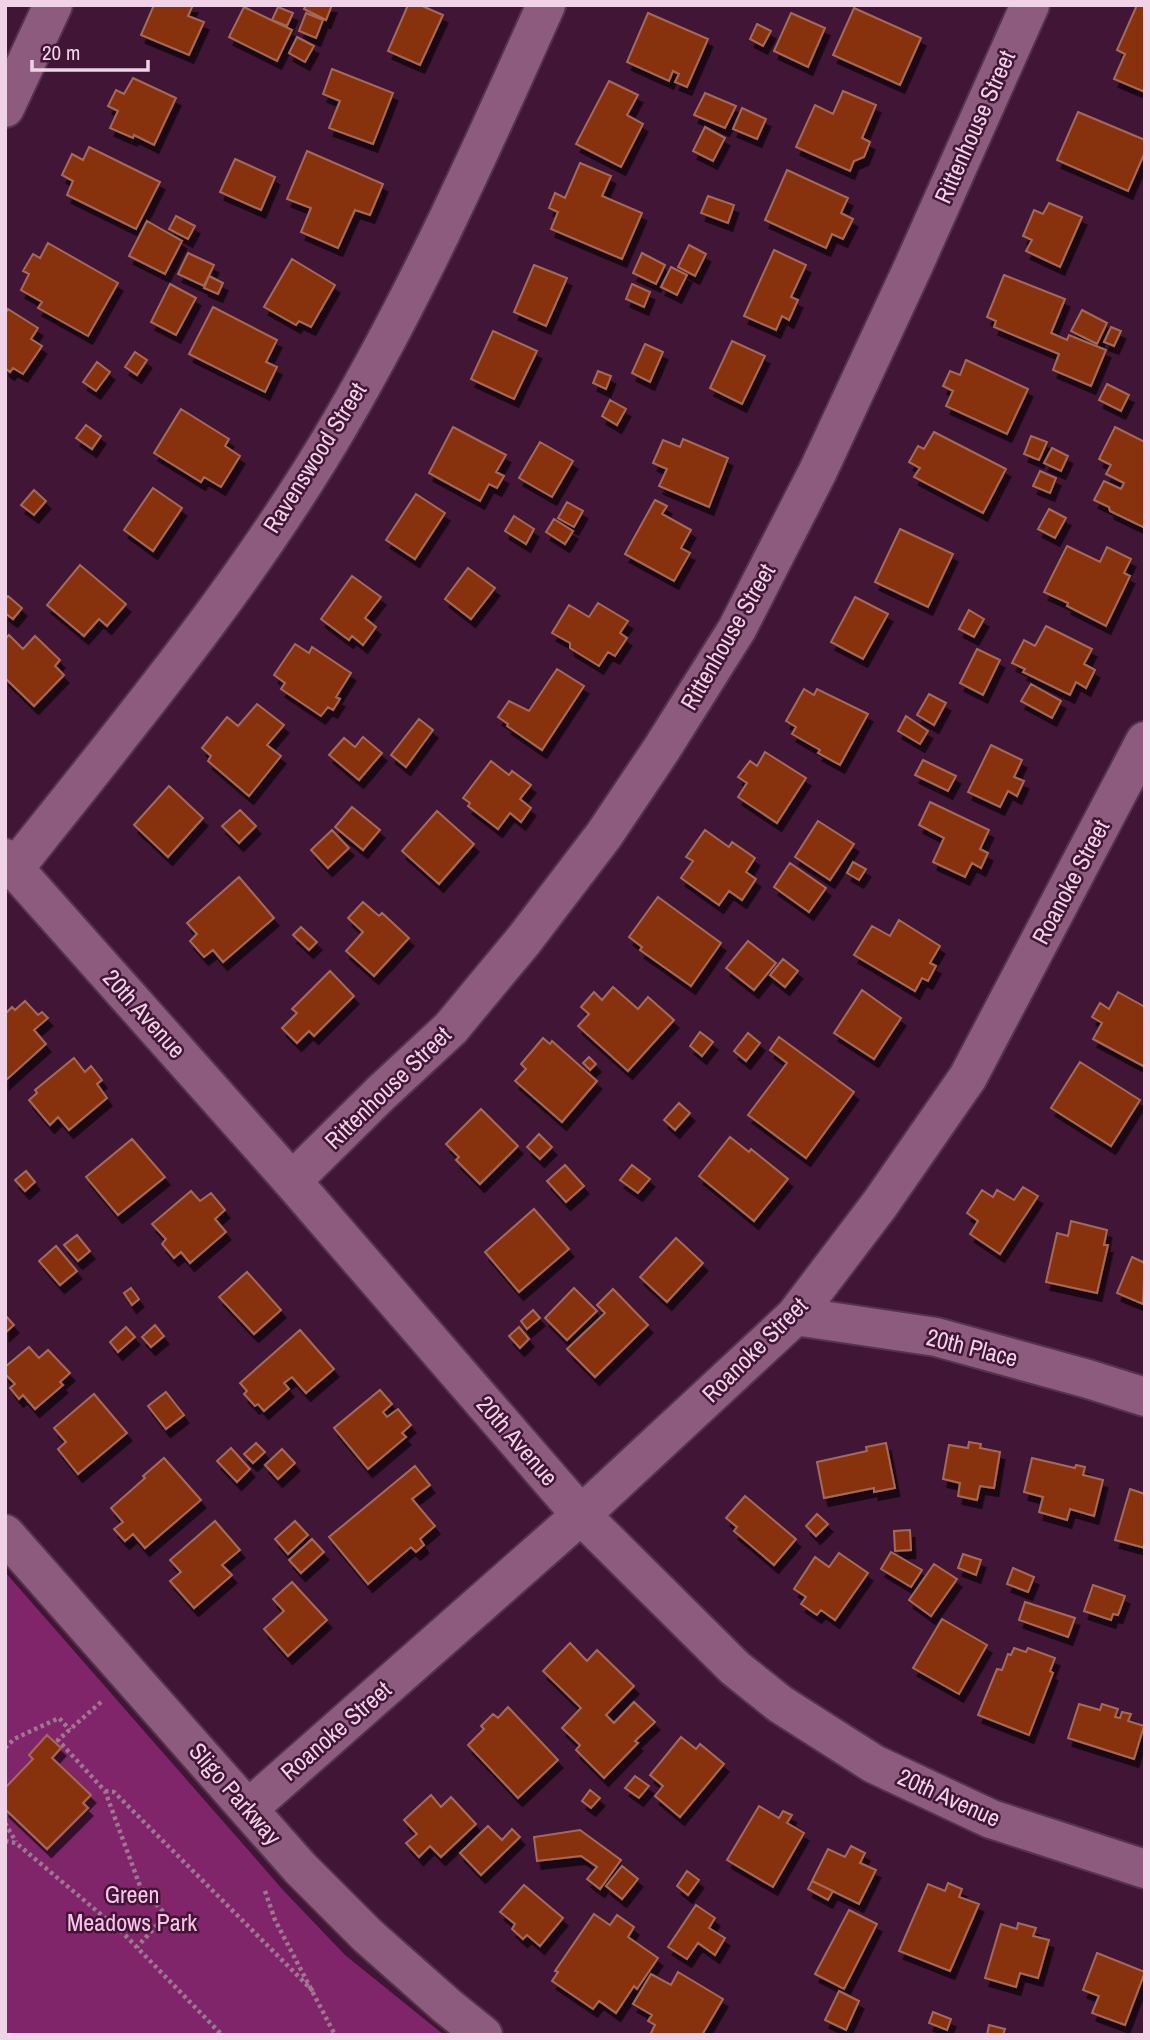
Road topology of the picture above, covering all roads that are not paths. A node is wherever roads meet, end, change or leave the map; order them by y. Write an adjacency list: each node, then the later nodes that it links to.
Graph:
1 (53, 5): 4 (street)
2 (546, 5): 6 (street, Ravenswood Street)
3 (1030, 5): 7 (street, Rittenhouse Street)
4 (5, 108)
5 (1145, 741): 8 (street, Roanoke Street)
6 (10, 863): 7 (street, 20th Avenue)
7 (292, 1181): 10 (street, 20th Avenue)
8 (795, 1316): 9 (street, 20th Place); 10 (street, Roanoke Street)
9 (1145, 1397)
10 (581, 1515): 12 (street, Roanoke Street); 13 (street, 20th Avenue)
11 (5, 1534): 12 (street, Sligo Parkway)
12 (248, 1809): 14 (street, Sligo Parkway)
13 (1145, 1869)
14 (483, 2035)

